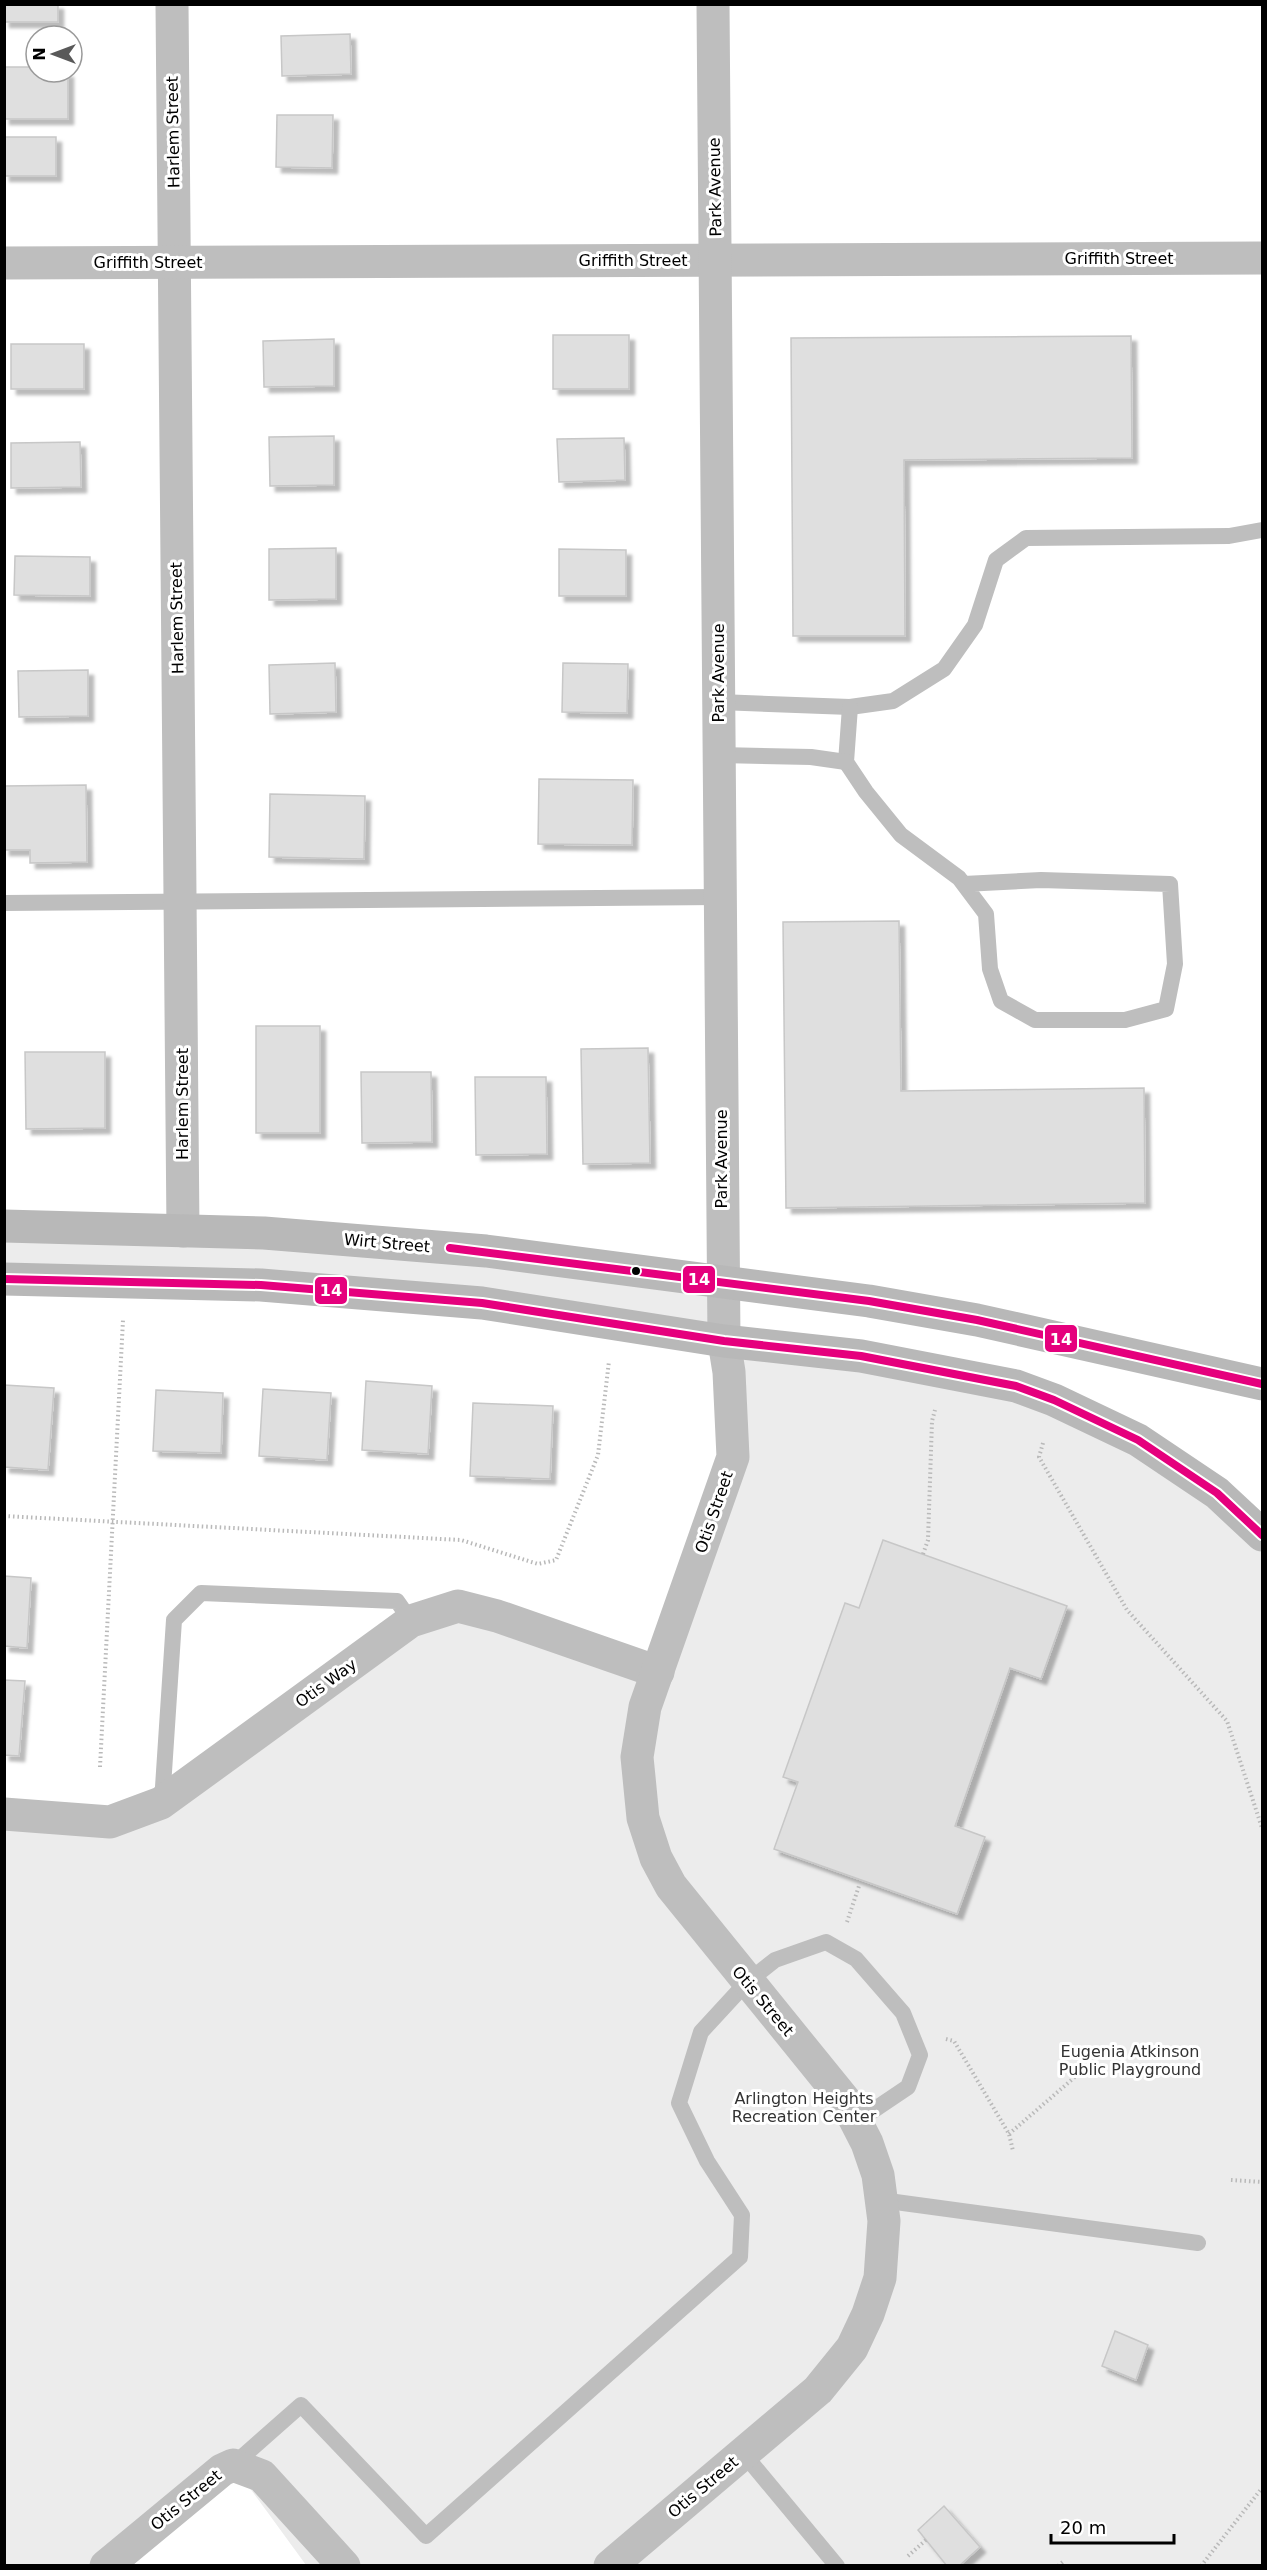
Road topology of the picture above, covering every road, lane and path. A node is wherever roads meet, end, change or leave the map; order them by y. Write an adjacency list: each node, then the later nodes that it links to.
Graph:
1 (172, 4): 5 (street, Harlem Street)
2 (713, 4): 4 (street, Park Avenue)
3 (1263, 258): 4 (street, Griffith Street)
4 (717, 260): 5 (street, Griffith Street); 8 (street, Park Avenue)
5 (173, 261): 6 (street, Griffith Street); 15 (street, Harlem Street)
6 (4, 263)
7 (1263, 530): 9 (lane)
8 (718, 702): 9 (lane); 10 (street, Park Avenue)
9 (850, 707): 11 (lane)
10 (718, 755): 11 (lane); 13 (street, Park Avenue)
11 (846, 762): 12 (lane)
12 (964, 884): 12 (lane)
13 (719, 897): 15 (lane); 19 (street, Park Avenue)
14 (4, 903): 15 (lane)
15 (181, 903): 17 (street, Harlem Street)
16 (4, 1226): 17 (main road, Wirt Street)
17 (183, 1231): 19 (main road, Wirt Street)
18 (4, 1279): 21 (main road)
19 (725, 1282): 21 (street, Park Avenue); 23 (main road, Wirt Street)
20 (123, 1320): 27 (path)
21 (724, 1341): 28 (main road); 31 (street, Otis Street)
22 (609, 1358): 27 (path)
23 (1263, 1384)
24 (936, 1406): 29 (path)
25 (1044, 1443): 35 (path)
26 (4, 1516): 27 (path)
27 (113, 1522): 32 (path)
28 (1263, 1535)
29 (923, 1554)
30 (411, 1622): 31 (street, Otis Way); 33 (street, Otis Way); 33 (lane)
31 (658, 1672): 38 (street, Otis Street)
32 (100, 1767)
33 (162, 1803): 34 (street, Otis Way)
34 (4, 1814)
35 (1263, 1828)
36 (859, 1886): 37 (path)
37 (845, 1928)
38 (747, 1982): 41 (street, Otis Street); 41 (lane); 49 (lane)
39 (940, 2038): 42 (path)
40 (1083, 2070): 42 (path)
41 (856, 2122): 46 (street, Otis Street)
42 (1009, 2134): 43 (path)
43 (1013, 2151)
44 (1231, 2180): 45 (path)
45 (1263, 2182)
46 (881, 2200): 47 (lane); 48 (street, Otis Street)
47 (1198, 2243)
48 (743, 2453): 56 (street, Otis Street); 57 (lane)
49 (233, 2465): 54 (street, Otis Street); 55 (street, Otis Street)
50 (1263, 2488): 59 (path)
51 (926, 2540): 52 (path)
52 (908, 2556)
53 (1064, 2561): 58 (path)
54 (106, 2565)
55 (344, 2565)
56 (610, 2565)
57 (837, 2565)
58 (1058, 2565)
59 (1201, 2565)

